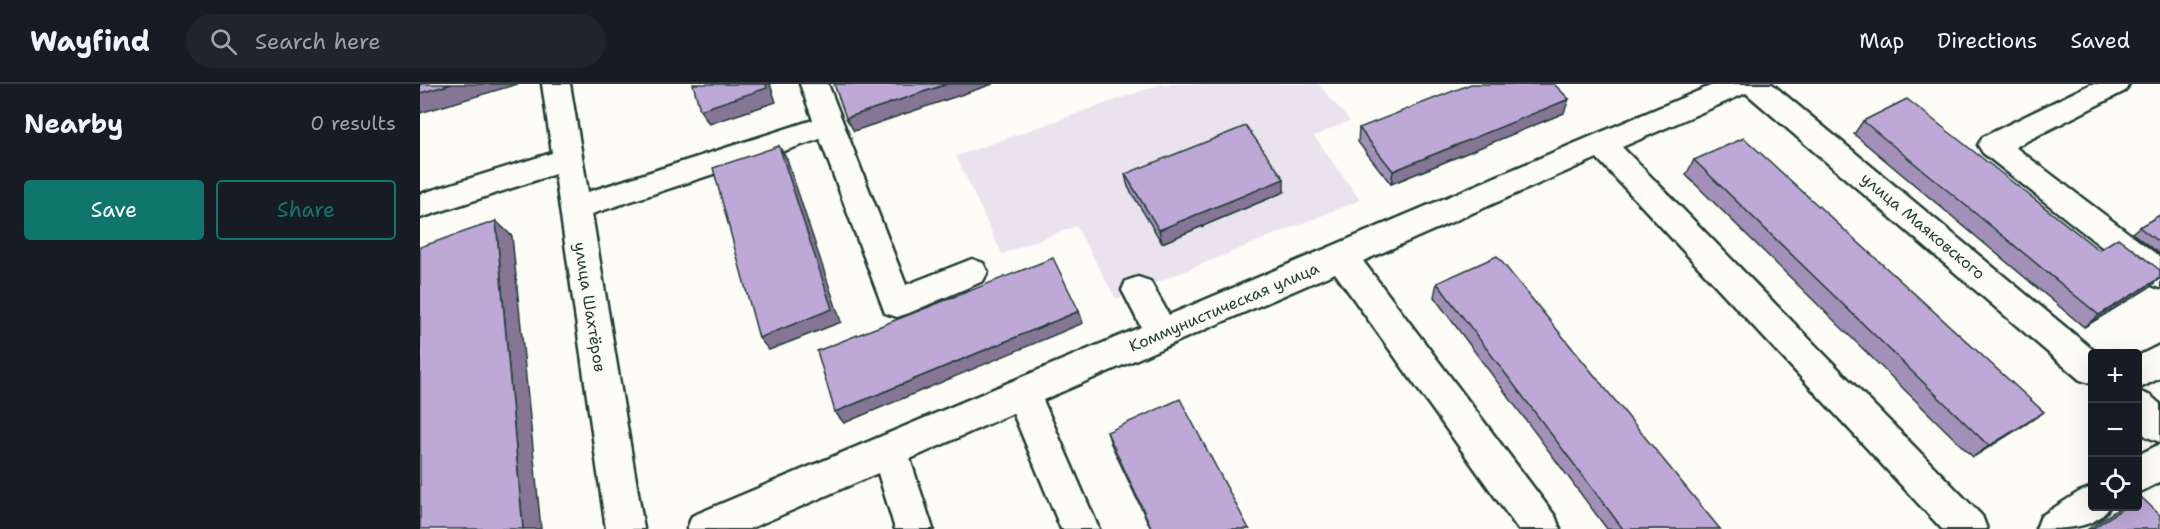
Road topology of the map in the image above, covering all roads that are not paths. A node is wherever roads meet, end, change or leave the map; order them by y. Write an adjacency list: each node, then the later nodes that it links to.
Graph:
1 (556, 84): 8 (street, улица Шахтёров)
2 (814, 84): 6 (street)
3 (1741, 84): 7 (street, Коммунистическая улица)
4 (1754, 84): 17 (street, улица Маяковского)
5 (2115, 84): 13 (street)
6 (830, 125): 10 (street); 12 (street)
7 (1602, 145): 11 (street, Коммунистическая улица); 31 (street)
8 (568, 159): 9 (street); 10 (street, улица Шахтёров)
9 (420, 206)
10 (575, 208): 26 (street, улица Шахтёров)
11 (1342, 256): 15 (street, Коммунистическая улица); 30 (street)
12 (972, 272)
13 (2160, 275)
14 (1138, 290): 15 (street)
15 (1162, 334): 19 (street, Коммунистическая улица)
16 (2160, 360): 18 (street)
17 (2088, 366)
18 (2142, 371)
19 (1023, 394): 22 (street, Коммунистическая улица); 29 (street)
20 (2142, 410): 21 (street)
21 (2160, 426)
22 (889, 451): 27 (street, Коммунистическая улица); 28 (street)
23 (2160, 461): 24 (street)
24 (2142, 473)
25 (2088, 508): 32 (street)
26 (625, 529)
27 (706, 529)
28 (914, 529)
29 (1080, 529)
30 (1541, 529)
31 (1968, 529)
32 (2055, 529)

